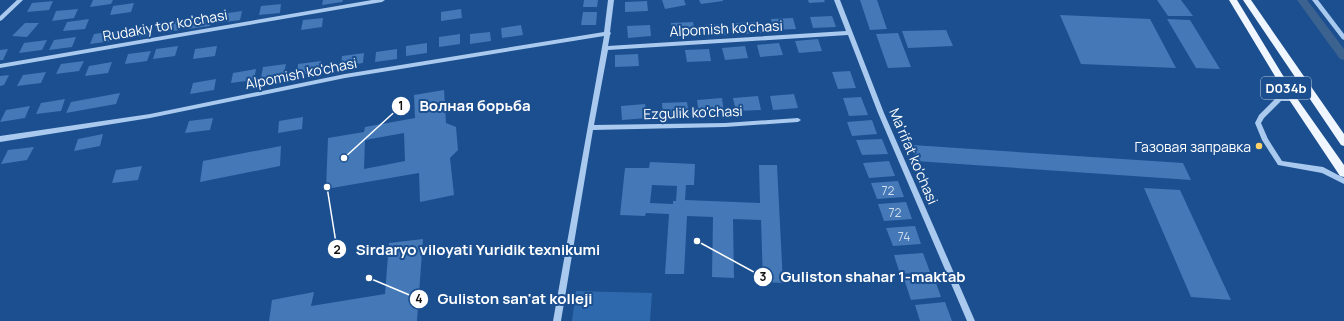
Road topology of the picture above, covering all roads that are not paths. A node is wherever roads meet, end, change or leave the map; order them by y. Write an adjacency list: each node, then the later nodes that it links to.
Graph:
1 (20, 0): 8 (street)
2 (382, 0): 13 (street, Rudakiy tor ko'chasi)
3 (611, 0): 9 (street)
4 (837, 0): 10 (street, Ma'rifat ko'chasi)
5 (1233, 0): 14 (main road, D034b)
6 (1247, 0): 18 (main road, D034b)
7 (1315, 0): 11 (street)
8 (0, 19)
9 (608, 33): 12 (street); 17 (street, Alpomish ko'chasi)
10 (849, 34): 12 (street, Alpomish ko'chasi); 22 (street, Ma'rifat ko'chasi)
11 (1344, 38)
12 (606, 48): 16 (street)
13 (0, 66)
14 (1293, 99): 19 (main road, D034b); 20 (street)
15 (798, 120): 16 (street, Ezgulik ko'chasi)
16 (590, 128): 21 (street)
17 (0, 139)
18 (1344, 142)
19 (1344, 173)
20 (1344, 181)
21 (558, 321)
22 (971, 321)

